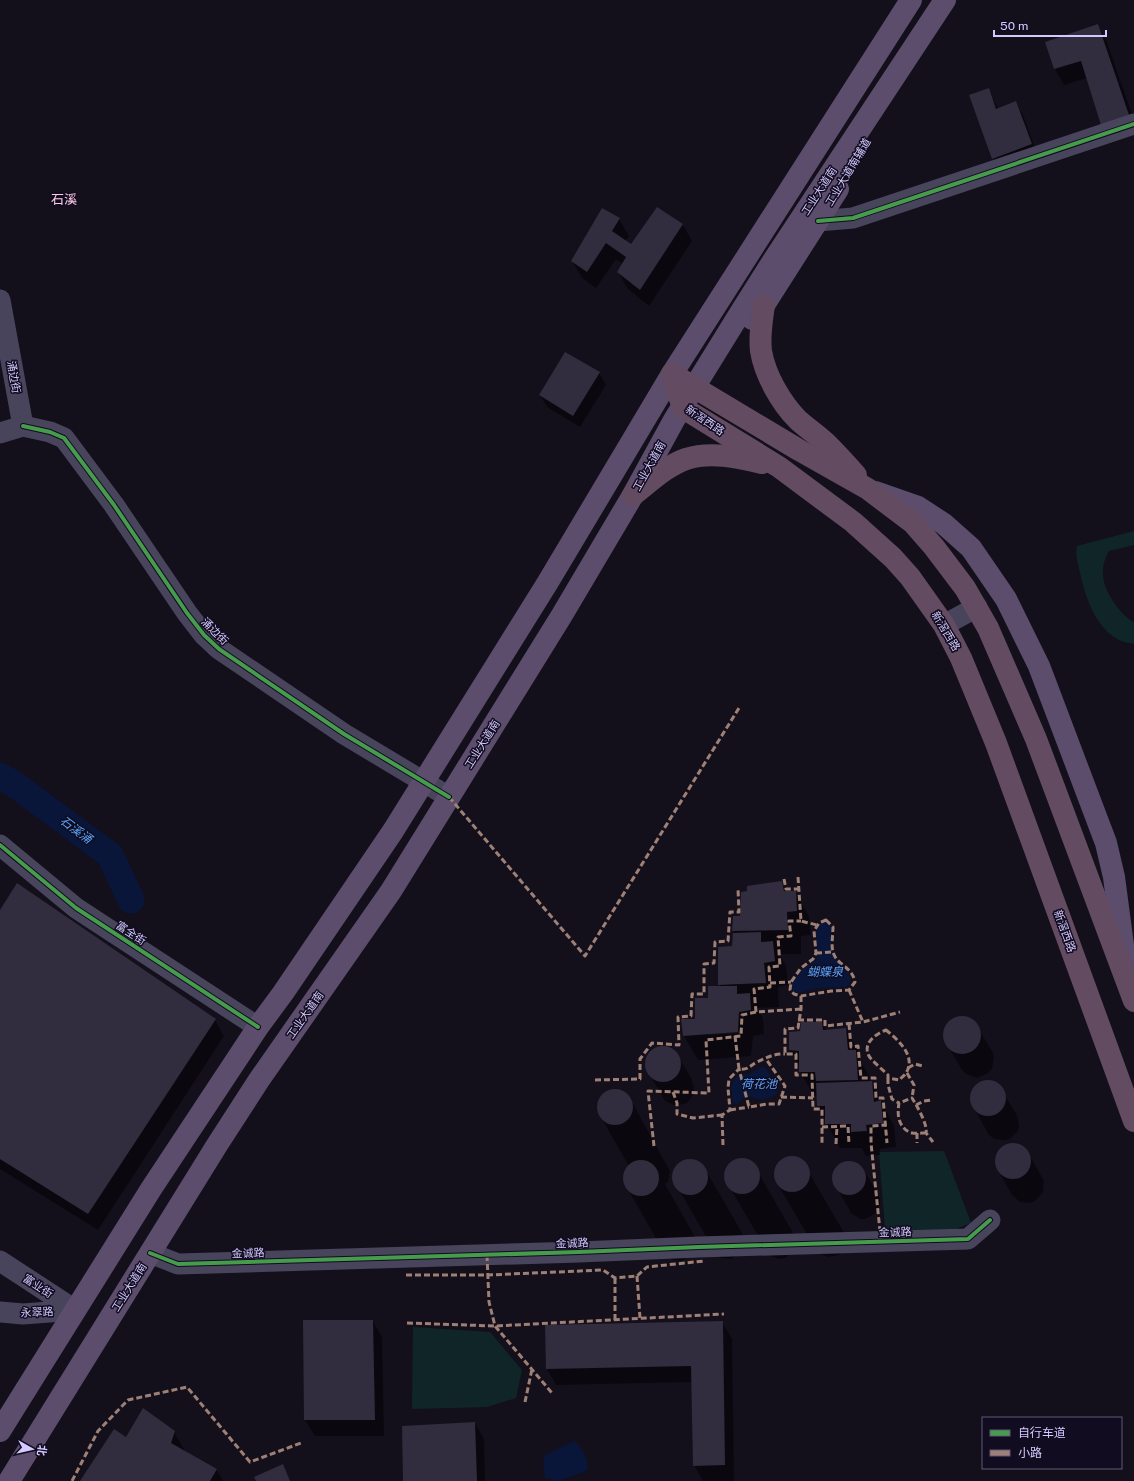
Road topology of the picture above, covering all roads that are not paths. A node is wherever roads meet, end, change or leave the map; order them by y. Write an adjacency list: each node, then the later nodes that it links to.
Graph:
1 (911, 0): 8 (main road)
2 (945, 0): 3 (main road, 工业大道南)
3 (929, 24): 5 (main road, 工业大道南辅道); 9 (main road, 工业大道南)
4 (1134, 124): 5 (street)
5 (818, 221): 7 (main road, 工业大道南辅道)
6 (0, 300): 11 (street, 涌边街)
7 (764, 305): 9 (main road, 工业大道南辅道); 14 (highway)
8 (672, 374): 9 (highway, 新滘西路); 10 (highway, 新滘西路); 18 (main road)
9 (695, 388): 10 (main road, 工业大道南); 14 (highway, 新滘西路)
10 (683, 408): 13 (highway, 新滘西路); 15 (main road, 工业大道南)
11 (23, 426): 12 (street); 18 (street, 涌边街)
12 (0, 434)
13 (778, 467): 15 (highway); 17 (highway, 新滘西路)
14 (868, 489): 16 (highway, 新滘西路); 21 (main road)
15 (632, 495): 19 (main road, 工业大道南)
16 (977, 607): 17 (street); 21 (highway, 新滘西路)
17 (944, 625): 23 (highway, 新滘西路)
18 (424, 782): 19 (street, 涌边街); 22 (main road)
19 (449, 797): 25 (main road, 工业大道南)
20 (0, 845): 22 (street, 富全街)
21 (1132, 994)
22 (258, 1027): 27 (main road)
23 (1134, 1121)
24 (990, 1220): 25 (street, 金诚路)
25 (150, 1253): 29 (main road, 工业大道南)
26 (0, 1262): 27 (street, 富业街)
27 (75, 1310): 28 (street, 永翠路); 29 (main road); 30 (main road)
28 (0, 1312)
29 (103, 1327): 31 (main road, 工业大道南)
30 (0, 1431)
31 (9, 1481)

